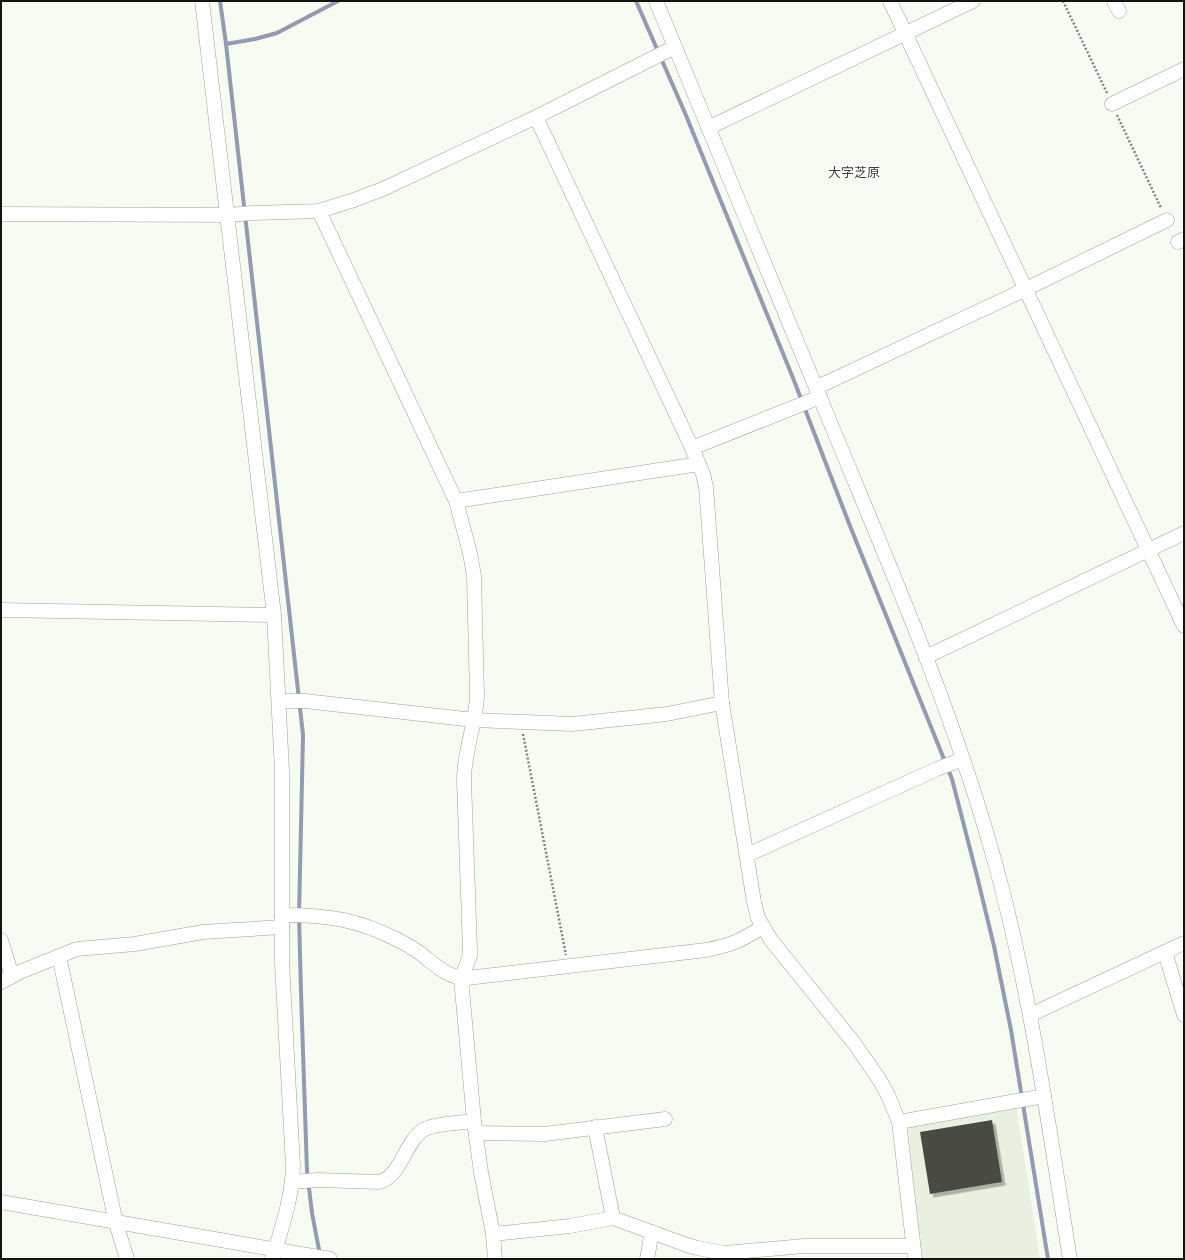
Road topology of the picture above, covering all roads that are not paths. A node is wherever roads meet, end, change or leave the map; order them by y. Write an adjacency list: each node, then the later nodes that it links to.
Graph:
1 (202, 1): 13 (street)
2 (656, 1): 6 (street)
3 (890, 1): 5 (street)
4 (973, 1): 5 (street)
5 (905, 33): 10 (street); 15 (street)
6 (675, 47): 9 (street); 10 (street)
7 (1184, 69): 8 (street)
8 (1112, 104)
9 (536, 117): 11 (street); 17 (street)
10 (708, 128): 16 (street)
11 (319, 211): 13 (street); 19 (street)
12 (1, 214): 13 (street)
13 (230, 215): 23 (street)
14 (1167, 220): 15 (street)
15 (1026, 289): 16 (street); 21 (street)
16 (818, 392): 17 (street); 25 (street)
17 (692, 448): 18 (street)
18 (699, 464): 19 (street); 27 (street)
19 (456, 501): 28 (street)
20 (1184, 533): 21 (street)
21 (1148, 550): 24 (street); 25 (street)
22 (1, 610): 23 (street)
23 (274, 615): 26 (street)
24 (1184, 626)
25 (926, 657): 29 (street)
26 (284, 701): 28 (street); 31 (street)
27 (722, 703): 28 (street); 30 (street)
28 (474, 720): 37 (street)
29 (956, 761): 30 (street); 39 (street)
30 (746, 855): 32 (street)
31 (285, 919): 36 (street); 37 (street); 46 (street)
32 (762, 927): 37 (street); 43 (street)
33 (1, 940): 38 (street)
34 (1184, 944): 35 (street)
35 (1165, 952): 39 (street); 40 (street)
36 (59, 956): 38 (street); 49 (street)
37 (462, 978): 44 (street)
38 (6, 979)
39 (1030, 1015): 41 (street)
40 (1184, 1015)
41 (1044, 1096): 43 (street); 59 (street)
42 (665, 1119): 45 (street)
43 (899, 1122): 52 (street)
44 (475, 1127): 45 (street); 46 (street); 51 (street)
45 (595, 1127): 48 (street)
46 (296, 1182): 53 (street)
47 (1, 1202): 49 (street)
48 (612, 1218): 50 (street); 51 (street)
49 (116, 1223): 53 (street); 55 (street)
50 (652, 1232): 52 (street); 58 (street)
51 (493, 1234): 57 (street)
52 (914, 1252)
53 (273, 1254): 54 (street)
54 (309, 1256): 56 (street)
55 (127, 1259)
56 (330, 1259)
57 (495, 1259)
58 (647, 1259)
59 (1070, 1259)

